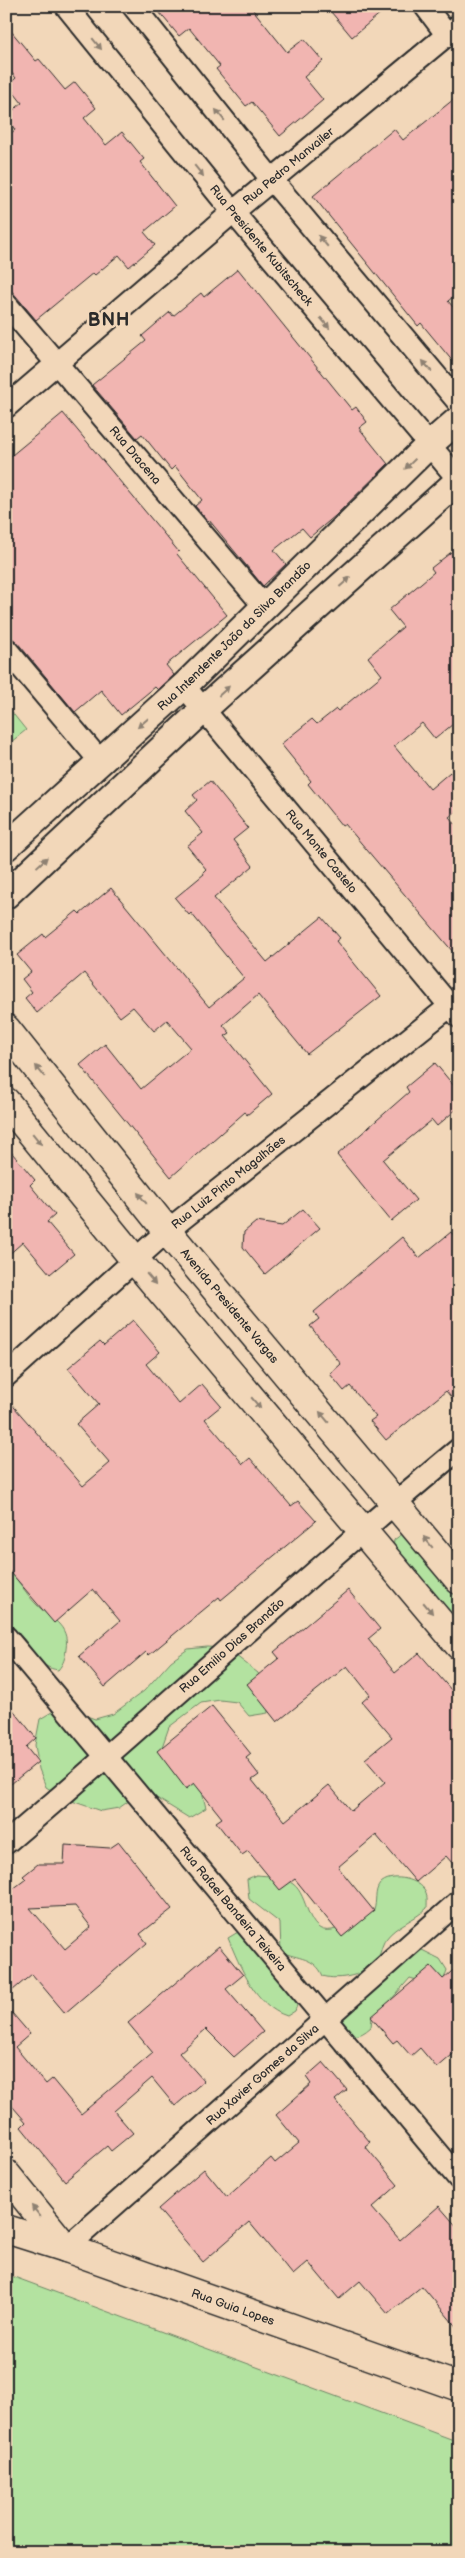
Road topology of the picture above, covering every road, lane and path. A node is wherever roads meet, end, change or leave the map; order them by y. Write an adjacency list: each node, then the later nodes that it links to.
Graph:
1 (66, 6): 6 (street, Rua Presidente Kubitscheck, one-way to 6)
2 (133, 6): 5 (street, one-way to 2)
3 (425, 6): 4 (street)
4 (454, 32): 5 (street, Rua Pedro Manvailer)
5 (272, 180): 6 (street, Rua Pedro Manvailer); 9 (street, one-way to 5)
6 (233, 212): 8 (street, Rua Pedro Manvailer); 12 (street, Rua Presidente Kubitscheck, one-way to 12)
7 (6, 304): 8 (street, Rua Dracena)
8 (57, 365): 10 (street, Rua Pedro Manvailer); 14 (street, Rua Dracena)
9 (459, 403)
10 (6, 408)
11 (459, 419): 12 (street, Rua Intendente João da Silva Brandão)
12 (428, 446): 13 (street, Rua Presidente Kubitscheck); 14 (street, Rua Intendente João da Silva Brandão, one-way to 14)
13 (459, 480): 17 (street, one-way to 13)
14 (264, 606): 16 (street, Rua Intendente João da Silva Brandão)
15 (6, 649): 18 (street)
16 (184, 686): 17 (street, Rua Monte Castelo); 18 (street, Rua Intendente João da Silva Brandão, one-way to 18)
17 (204, 709): 20 (street, one-way to 17); 21 (street, Rua Monte Castelo)
18 (100, 761): 19 (street, Rua Intendente João da Silva Brandão)
19 (6, 847)
20 (6, 895)
21 (456, 1008): 24 (street, Rua Luiz Pinto Magalhães)
22 (6, 1029): 24 (main road, Avenida Presidente Vargas, one-way to 22)
23 (6, 1102): 25 (main road, one-way to 25)
24 (168, 1230): 25 (street, Rua Luiz Pinto Magalhães); 28 (main road, Avenida Presidente Vargas, one-way to 24)
25 (134, 1259): 26 (street, Rua Luiz Pinto Magalhães); 29 (main road, one-way to 29)
26 (6, 1376)
27 (459, 1449): 28 (street, Rua Emilio Dias Brandão)
28 (394, 1502): 29 (street, Rua Emilio Dias Brandão); 30 (main road, Avenida Presidente Vargas, one-way to 28)
29 (362, 1529): 32 (main road, one-way to 32); 33 (street, Rua Emilio Dias Brandão)
30 (459, 1580)
31 (6, 1637): 33 (street, Rua Rafael Bandeira Teixeira)
32 (459, 1645)
33 (107, 1758): 34 (street, Rua Emilio Dias Brandão); 36 (street, Rua Rafael Bandeira Teixeira)
34 (6, 1844)
35 (459, 1901): 36 (street, Rua Xavier Gomes da Silva)
36 (325, 2019): 38 (street, Rua Rafael Bandeira Teixeira); 40 (street, Rua Xavier Gomes da Silva)
37 (6, 2174): 40 (main road, one-way to 37)
38 (459, 2180)
39 (6, 2229): 40 (main road, Rua Guia Lopes)
40 (66, 2248): 41 (main road, Rua Guia Lopes)
41 (459, 2387)

